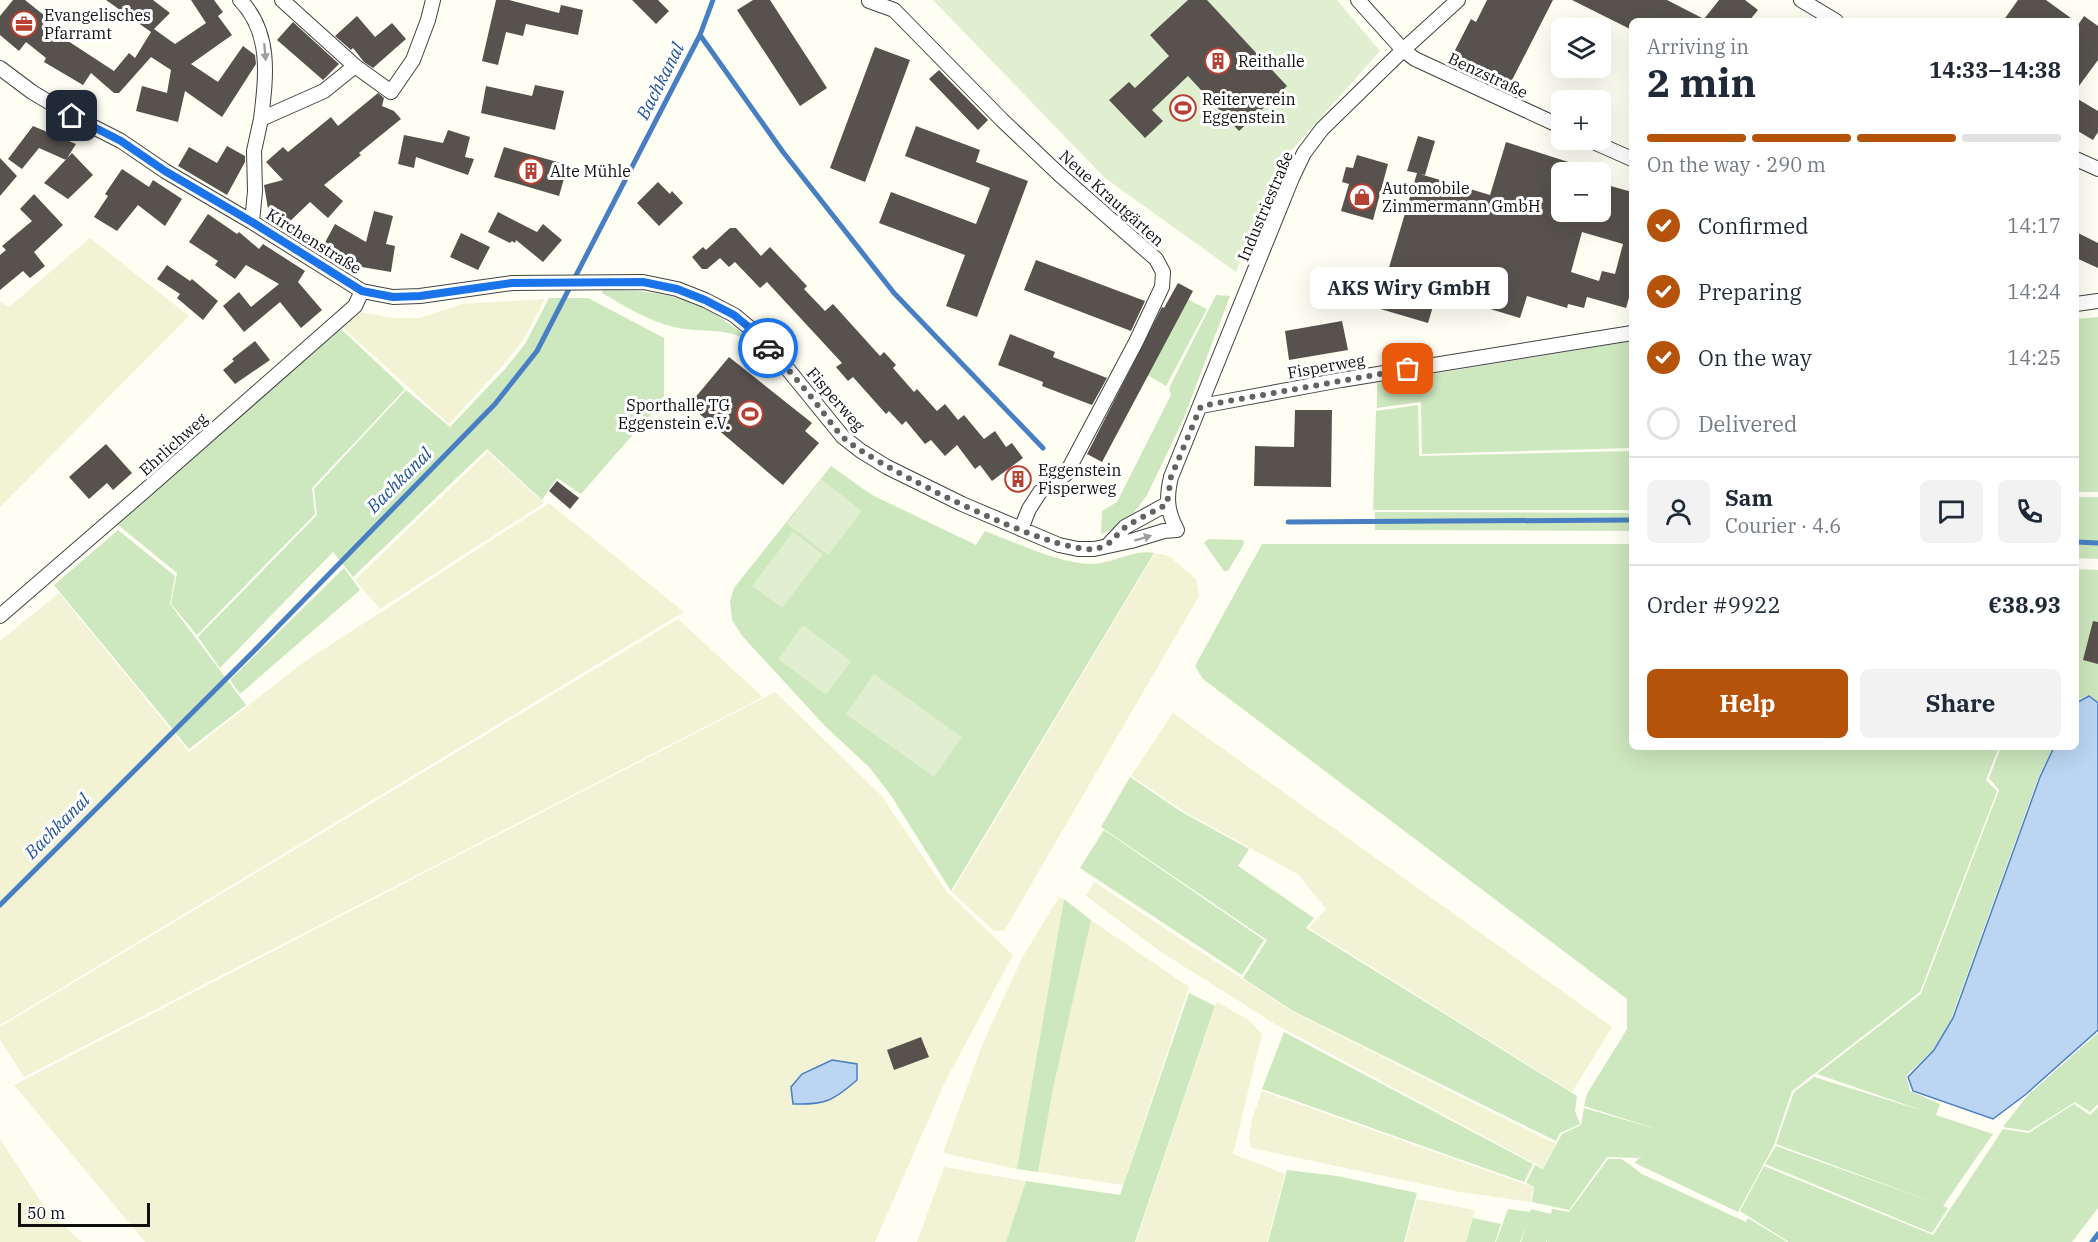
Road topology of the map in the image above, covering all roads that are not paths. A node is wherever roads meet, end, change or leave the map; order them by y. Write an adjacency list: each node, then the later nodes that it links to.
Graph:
1 (282, 0): 10 (street)
2 (433, 0): 10 (street)
3 (1358, 0): 9 (street, Benzstraße)
4 (1458, 0): 9 (street, Industriestraße)
5 (1801, 0): 8 (street)
6 (869, 1): 26 (street, Neue Krautgärten)
7 (245, 2): 12 (street, one-way to 12)
8 (1831, 18)
9 (1402, 50): 13 (street, Benzstraße); 24 (street, Industriestraße)
10 (355, 66): 12 (street)
11 (0, 68): 18 (street, Kirchenstraße)
12 (261, 119): 18 (street)
13 (1551, 122)
14 (1611, 150): 15 (street)
15 (1629, 158)
16 (2079, 160): 17 (street)
17 (2098, 169)
18 (252, 222): 20 (street, Kirchenstraße)
19 (580, 283): 20 (street, Kirchenstraße); 26 (street, Fisperweg)
20 (362, 291): 28 (street, Ehrlichweg)
21 (2098, 301): 22 (street)
22 (2079, 304)
23 (1629, 333): 24 (street, Fisperweg)
24 (1201, 406): 25 (street)
25 (1167, 504): 27 (street); 27 (street, Fisperweg, one-way to 25)
26 (1021, 529): 27 (street, Fisperweg)
27 (1109, 544)
28 (0, 616)

